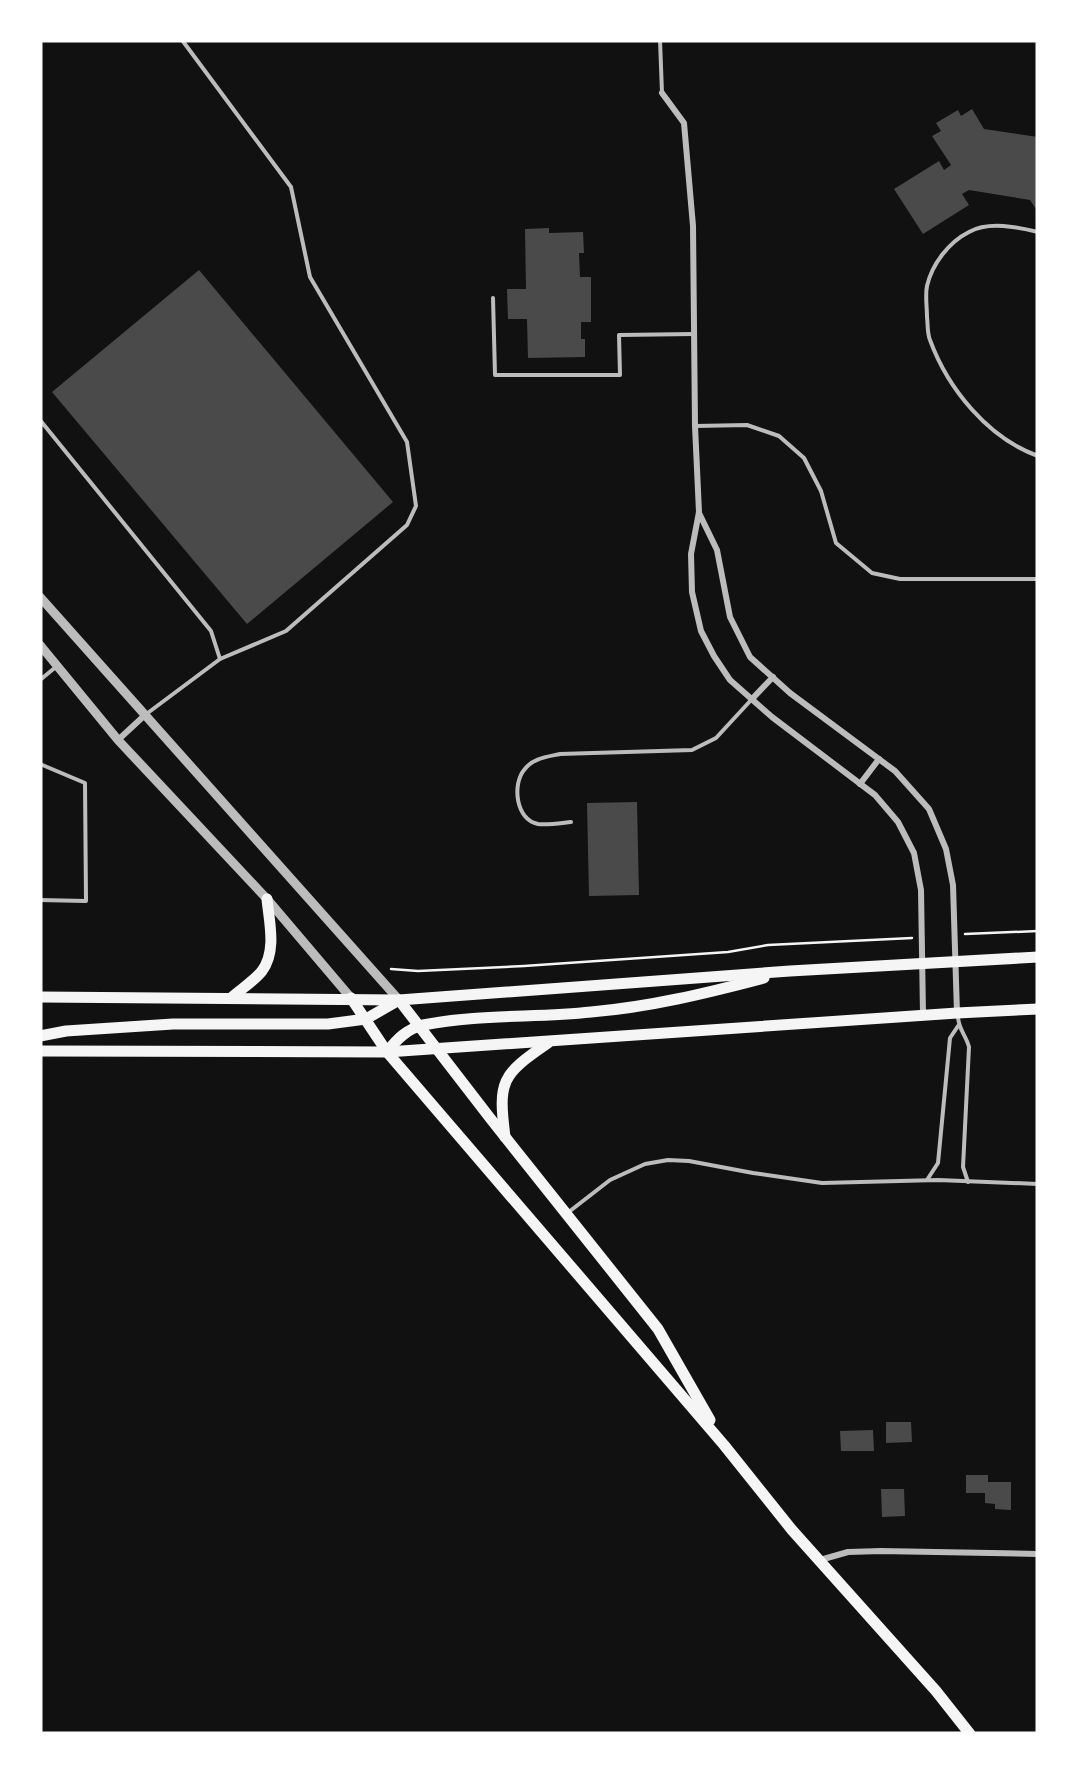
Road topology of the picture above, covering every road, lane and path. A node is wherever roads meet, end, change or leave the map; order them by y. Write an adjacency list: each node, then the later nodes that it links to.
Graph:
1 (182, 40): 14 (lane)
2 (660, 40): 3 (lane)
3 (662, 93): 6 (street)
4 (1038, 232): 9 (lane)
5 (493, 298): 6 (lane)
6 (694, 334): 8 (street)
7 (40, 420): 14 (lane)
8 (695, 426): 10 (street); 11 (lane)
9 (1038, 456)
10 (699, 512): 16 (street); 18 (street)
11 (1038, 578)
12 (40, 597): 19 (street)
13 (40, 645): 15 (street)
14 (220, 659): 19 (lane)
15 (57, 666): 17 (lane); 20 (street)
16 (773, 677): 18 (street); 21 (street)
17 (40, 680)
18 (752, 700): 23 (street); 24 (lane)
19 (145, 715): 20 (street); 38 (street)
20 (118, 740): 25 (street)
21 (879, 759): 23 (street); 28 (street)
22 (40, 764): 26 (lane)
23 (860, 784): 29 (street)
24 (571, 822)
25 (267, 899): 36 (main road); 37 (street)
26 (40, 900)
27 (1038, 931): 28 (path)
28 (954, 935): 31 (street)
29 (922, 937): 32 (street); 33 (path)
30 (1038, 958): 31 (main road)
31 (956, 960): 32 (main road); 41 (street)
32 (922, 964): 34 (main road); 40 (street)
33 (391, 968)
34 (790, 971): 38 (main road); 43 (main road)
35 (40, 996): 36 (main road)
36 (231, 998): 37 (main road)
37 (351, 998): 38 (main road); 42 (main road)
38 (400, 1000): 42 (main road); 43 (main road)
39 (1038, 1010): 41 (main road)
40 (922, 1015): 41 (main road); 45 (main road)
41 (958, 1019): 50 (lane); 51 (lane)
42 (366, 1020): 44 (main road); 48 (main road)
43 (419, 1026): 46 (main road); 48 (main road)
44 (40, 1036)
45 (552, 1040): 46 (main road); 49 (main road)
46 (436, 1048): 48 (main road); 49 (main road)
47 (40, 1051): 48 (main road)
48 (388, 1052): 54 (main road)
49 (505, 1137): 53 (main road)
50 (927, 1180): 51 (lane); 53 (lane)
51 (968, 1182): 52 (lane)
52 (1038, 1184)
53 (566, 1214): 54 (main road)
54 (724, 1446): 56 (main road)
55 (1038, 1554): 56 (street)
56 (820, 1560): 57 (main road)
57 (970, 1734)

